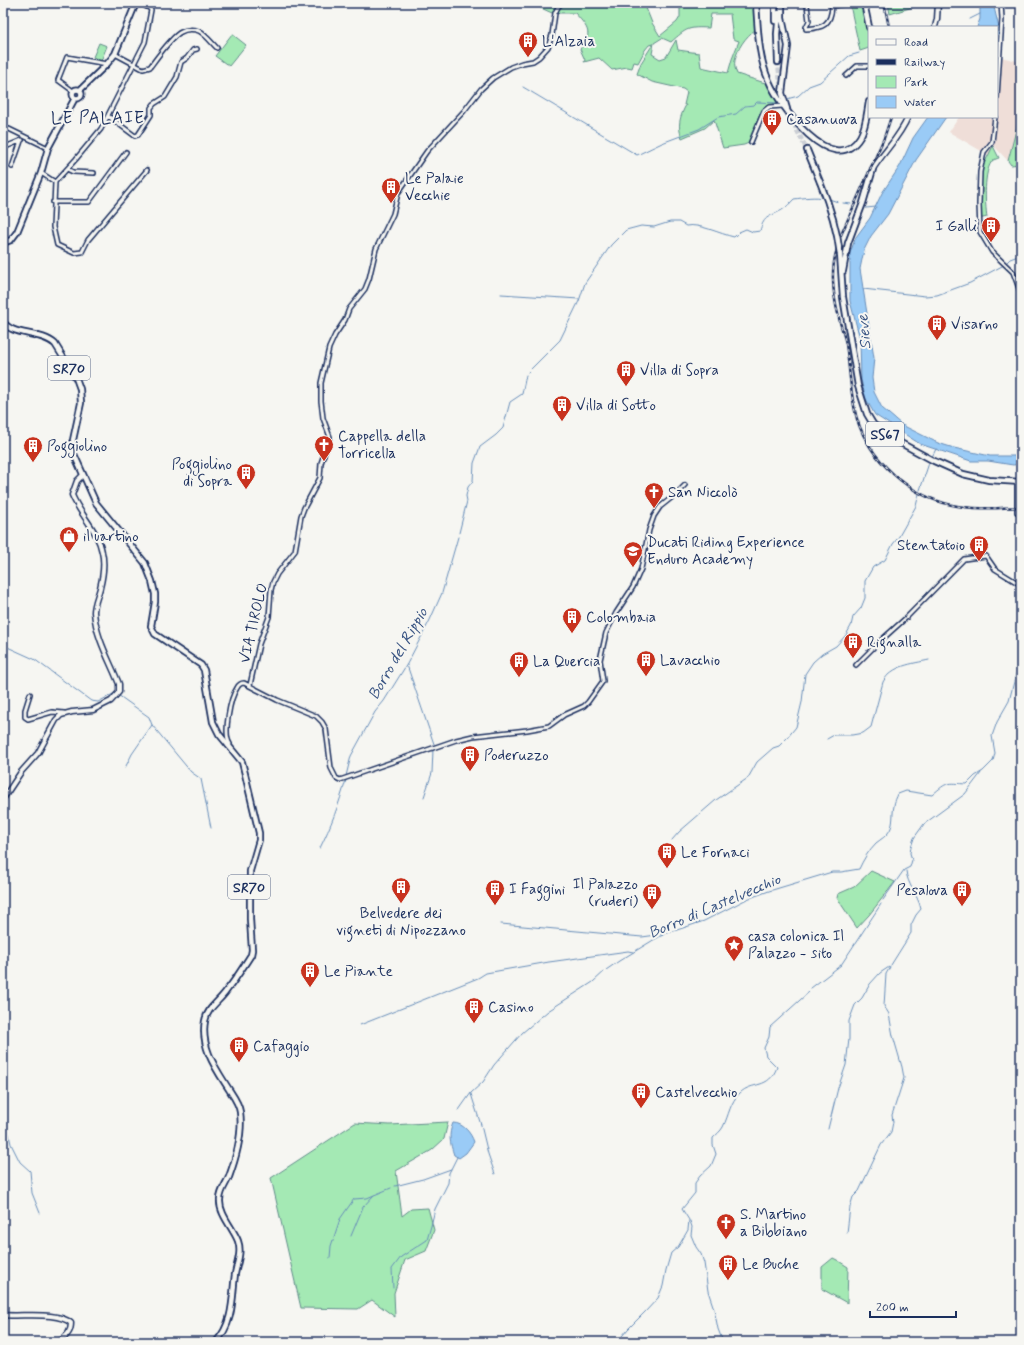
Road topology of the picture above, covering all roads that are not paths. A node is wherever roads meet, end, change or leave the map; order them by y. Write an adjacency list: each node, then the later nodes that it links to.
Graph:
1 (136, 3): 18 (main road)
2 (146, 3): 21 (street)
3 (562, 3): 60 (street, VIA TIROLO)
4 (756, 3): 28 (main road)
5 (775, 3): 16 (main road)
6 (781, 3): 16 (main road); 31 (main road)
7 (849, 3): 12 (street)
8 (864, 3): 13 (main road)
9 (938, 3): 14 (main road)
10 (1001, 3): 24 (street)
11 (807, 5): 12 (street)
12 (831, 5)
13 (869, 26)
14 (935, 26)
15 (217, 48): 21 (street)
16 (777, 48): 19 (main road)
17 (197, 49): 30 (street)
18 (115, 54): 20 (main road); 21 (street)
19 (778, 62)
20 (107, 64): 25 (main road); 26 (street)
21 (134, 64): 30 (street)
22 (868, 66): 23 (street)
23 (846, 76)
24 (998, 81)
25 (80, 90): 26 (main road); 27 (main road)
26 (73, 91): 27 (main road)
27 (75, 98): 39 (main road)
28 (781, 103): 31 (main road); 37 (street)
29 (868, 107): 31 (main road)
30 (108, 116): 43 (street)
31 (791, 116)
32 (908, 118): 44 (main road)
33 (995, 118): 51 (street)
34 (3, 129): 35 (street)
35 (23, 136): 36 (street); 39 (street)
36 (21, 141): 38 (street); 42 (street)
37 (751, 142)
38 (3, 148)
39 (48, 148): 46 (main road)
40 (807, 150): 52 (main road, SS67, bridge)
41 (126, 152): 49 (street)
42 (12, 167)
43 (67, 169): 47 (street); 48 (street)
44 (873, 169): 52 (main road)
45 (147, 170): 49 (street)
46 (41, 172): 48 (street); 50 (main road)
47 (94, 173)
48 (55, 182): 49 (street)
49 (53, 202)
50 (3, 243)
51 (1021, 294)
52 (842, 297): 55 (main road, SS67)
53 (3, 321): 54 (main road, SR70)
54 (83, 475): 62 (main road); 63 (main road, SR70)
55 (1019, 482): 57 (street)
56 (685, 485): 60 (street)
57 (1021, 512)
58 (1021, 585): 59 (street)
59 (856, 665)
60 (250, 685): 63 (street)
61 (30, 694): 62 (street)
62 (68, 714): 64 (main road)
63 (228, 746): 67 (main road, SR70)
64 (3, 799)
65 (3, 1315): 66 (main road)
66 (59, 1342)
67 (216, 1342)

